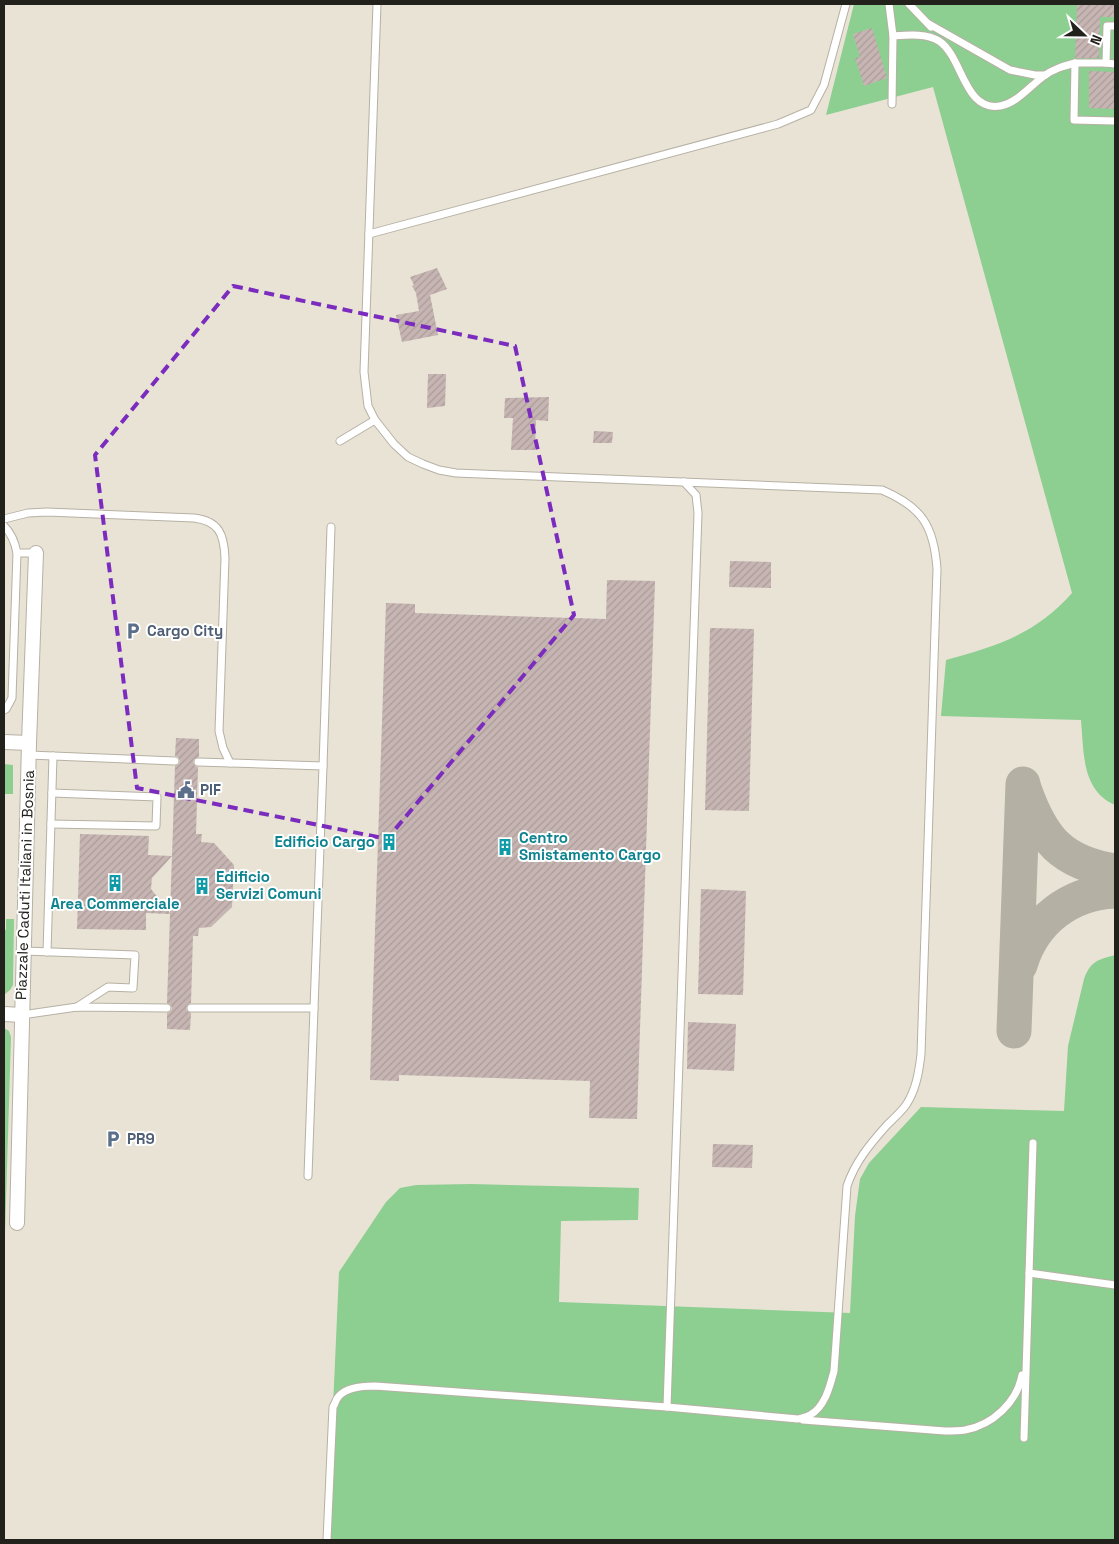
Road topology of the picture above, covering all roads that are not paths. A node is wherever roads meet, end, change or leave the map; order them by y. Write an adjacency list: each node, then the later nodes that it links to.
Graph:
1 (377, 4): 15 (lane)
2 (846, 4): 15 (lane)
3 (889, 4): 7 (lane)
4 (909, 4): 5 (lane)
5 (929, 24): 8 (lane); 12 (lane)
6 (1115, 26): 10 (lane)
7 (894, 36): 8 (lane); 13 (lane)
8 (947, 49): 12 (lane)
9 (1075, 63): 10 (lane); 12 (lane); 14 (lane)
10 (1106, 63): 11 (lane)
11 (1115, 64)
12 (1045, 75)
13 (892, 104)
14 (1115, 121)
15 (369, 234): 16 (lane)
16 (375, 420): 17 (lane); 18 (lane)
17 (340, 441)
18 (683, 482): 48 (lane); 49 (lane)
19 (4, 519): 30 (lane)
20 (4, 526): 22 (lane)
21 (331, 527): 31 (lane)
22 (16, 553): 23 (lane); 24 (lane)
23 (36, 553): 26 (street, Piazzale Caduti Italiani in Bosnia)
24 (4, 710)
25 (4, 742): 26 (street)
26 (29, 749): 27 (lane, Piazzale Caduti Italiani in Bosnia); 34 (street, Piazzale Caduti Italiani in Bosnia)
27 (54, 756): 28 (lane, Piazzale Caduti Italiani in Bosnia); 32 (lane)
28 (175, 761)
29 (198, 762): 30 (lane)
30 (230, 763): 31 (lane)
31 (323, 766): 39 (lane)
32 (52, 793): 33 (lane); 33 (lane)
33 (51, 824): 35 (lane)
34 (24, 951): 35 (lane); 41 (street, Piazzale Caduti Italiani in Bosnia)
35 (47, 952): 36 (lane)
36 (77, 1007): 37 (lane, Piazzale Caduti Italiani in Bosnia); 41 (lane, Piazzale Caduti Italiani in Bosnia)
37 (167, 1008)
38 (191, 1008): 39 (lane)
39 (314, 1008): 43 (lane)
40 (4, 1014): 41 (street)
41 (22, 1015): 44 (street, Piazzale Caduti Italiani in Bosnia)
42 (1033, 1143): 45 (lane)
43 (308, 1176)
44 (17, 1223)
45 (1029, 1273): 46 (lane); 47 (lane)
46 (1115, 1284)
47 (1026, 1355): 49 (lane); 50 (lane)
48 (667, 1407): 49 (lane); 51 (lane)
49 (798, 1419)
50 (1024, 1438)
51 (327, 1540)

